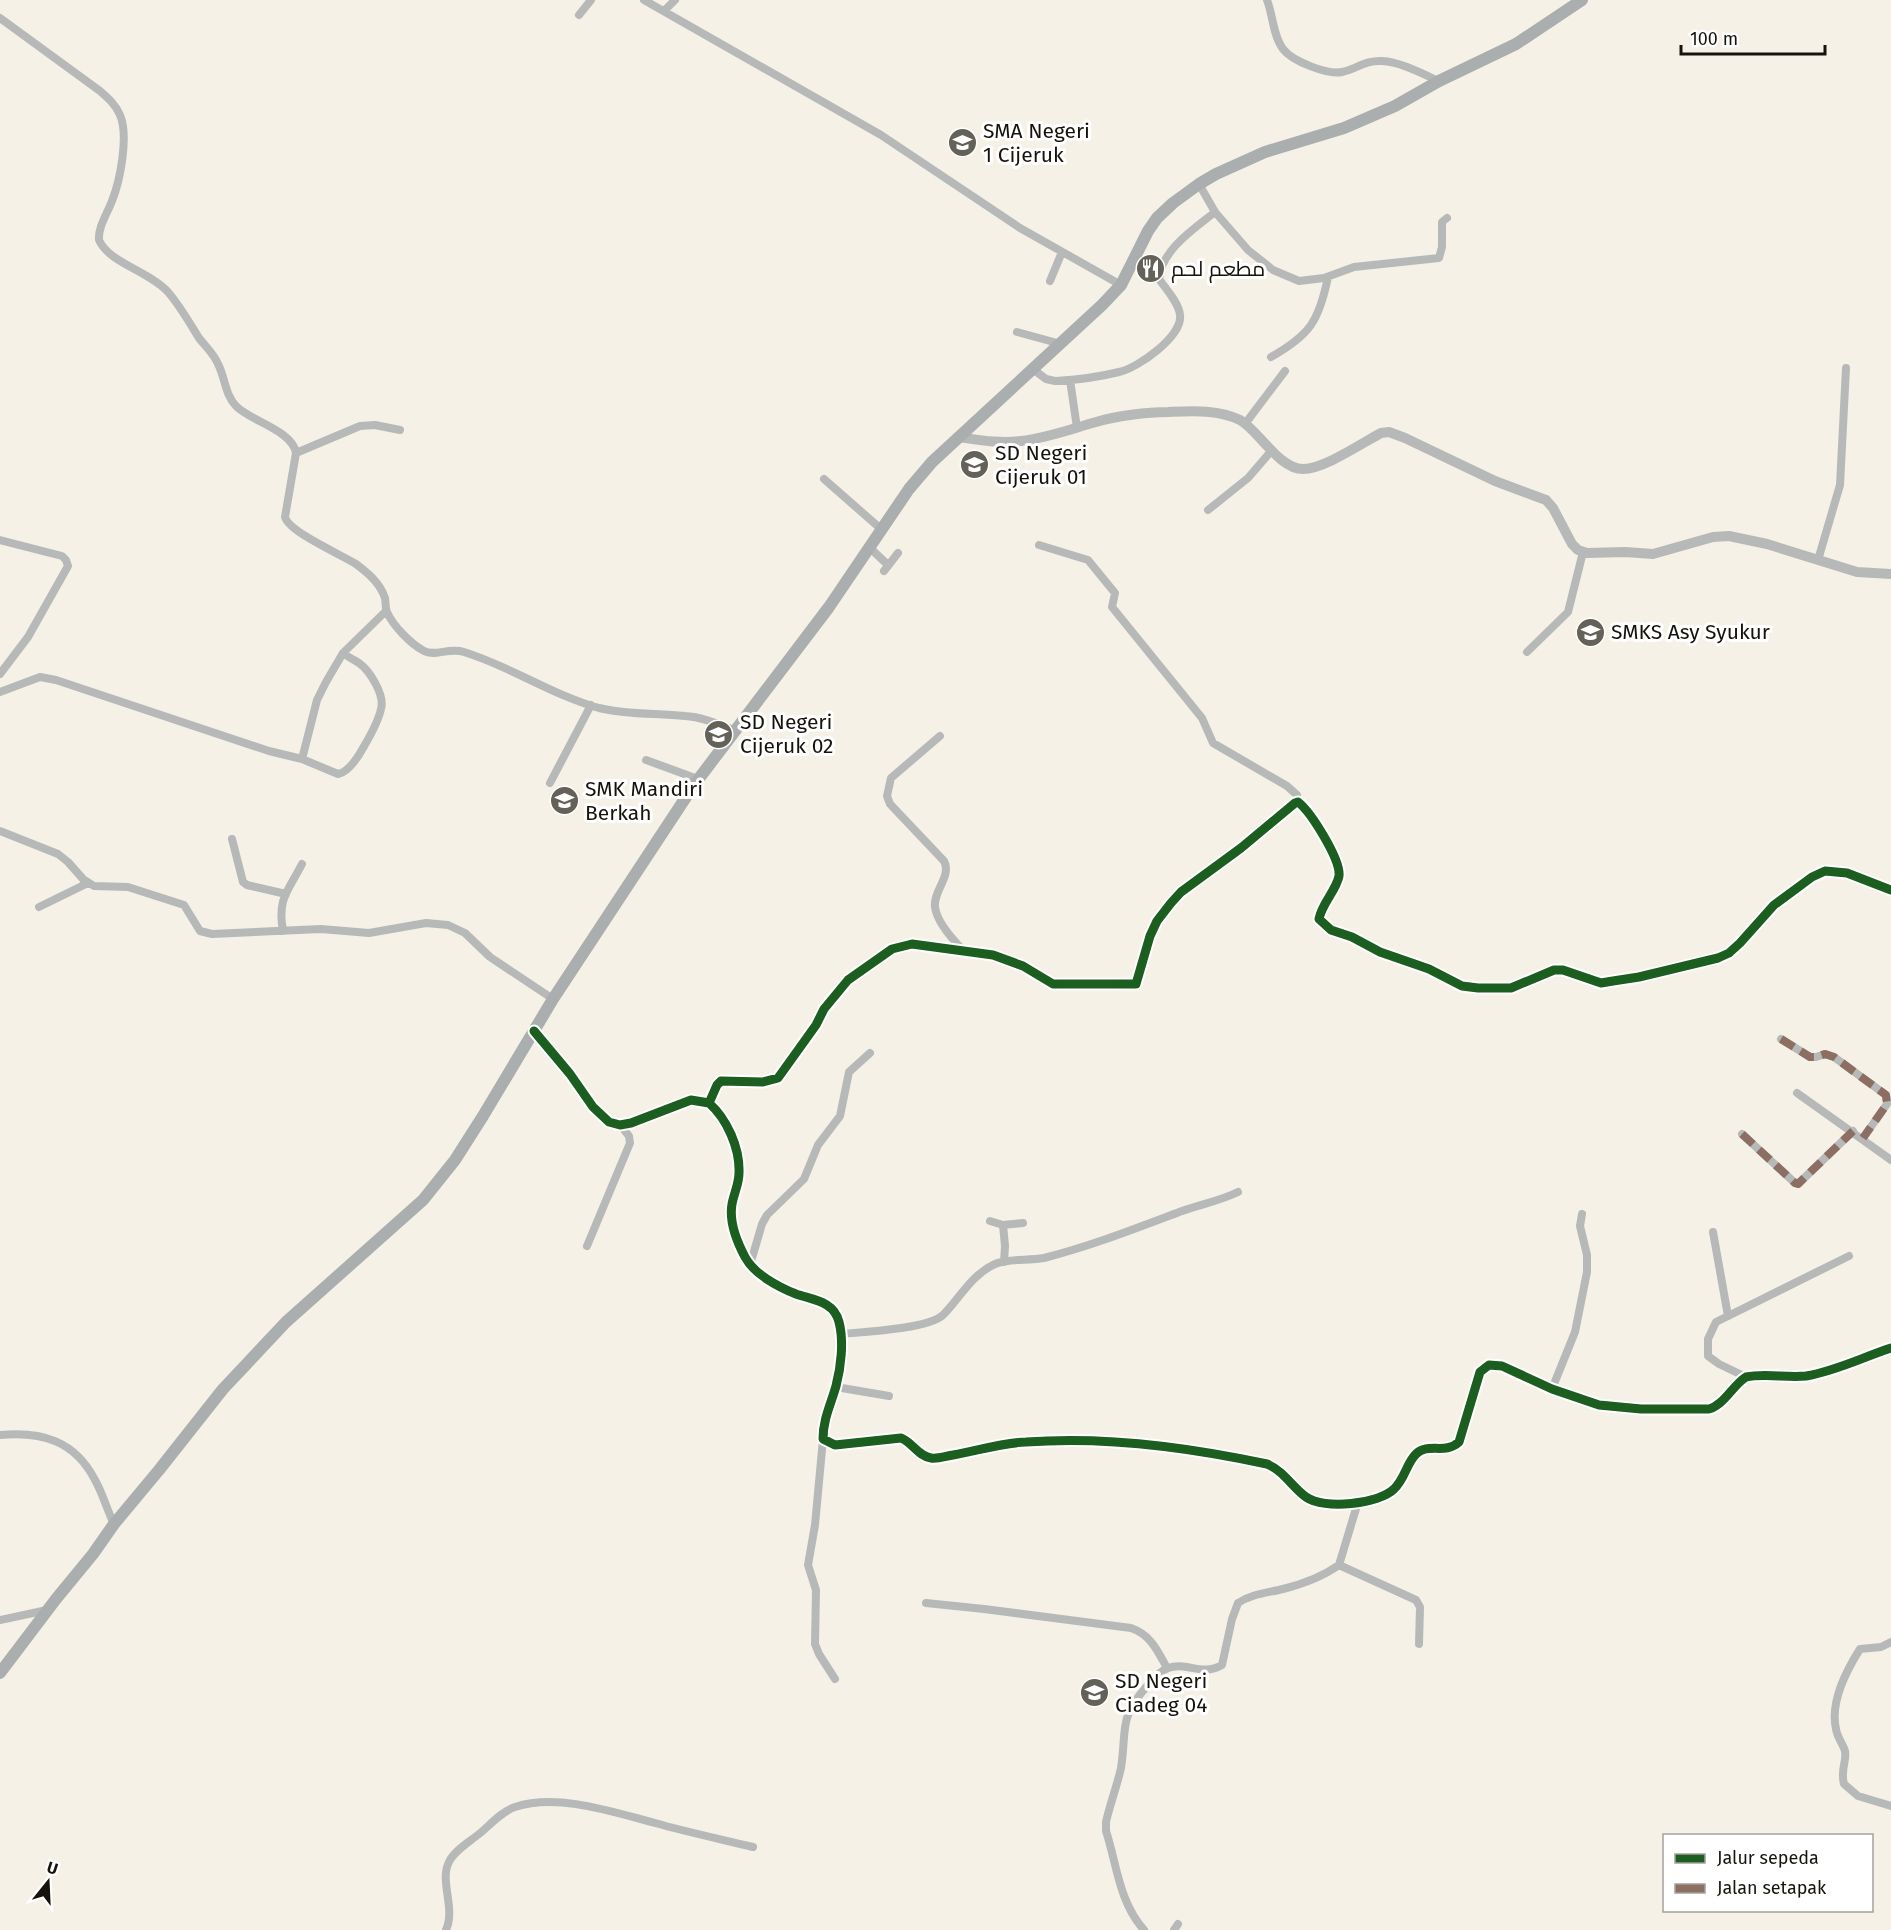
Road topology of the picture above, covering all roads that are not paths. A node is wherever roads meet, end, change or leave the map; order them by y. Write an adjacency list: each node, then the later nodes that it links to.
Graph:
1 (591, 0): 7 (street)
2 (644, 0): 6 (street)
3 (675, 0): 6 (street)
4 (1267, 0): 9 (street)
5 (1582, 0): 9 (main road)
6 (664, 11): 13 (street)
7 (579, 15)
8 (0, 18): 28 (street)
9 (1439, 81): 10 (main road)
10 (1198, 184): 11 (street); 16 (main road)
11 (1215, 212): 14 (street); 23 (street)
12 (1447, 218): 14 (street)
13 (1062, 252): 15 (street); 16 (street)
14 (1328, 277): 19 (street)
15 (1050, 281)
16 (1120, 285): 18 (main road)
17 (1017, 332): 18 (street)
18 (1061, 344): 21 (main road)
19 (1271, 357)
20 (1846, 368): 38 (street)
21 (1034, 370): 23 (street); 27 (main road)
22 (1285, 371): 24 (street)
23 (1070, 380): 25 (street)
24 (1245, 424): 25 (street); 29 (street)
25 (1077, 428): 27 (street)
26 (400, 430): 28 (street)
27 (958, 437): 32 (main road)
28 (296, 453): 40 (street)
29 (1276, 454): 31 (street); 36 (street)
30 (824, 479): 32 (street)
31 (1208, 510)
32 (881, 530): 35 (main road)
33 (0, 540): 43 (street)
34 (1039, 544): 53 (street)
35 (869, 547): 37 (street); 47 (main road)
36 (1583, 552): 38 (street); 41 (street)
37 (898, 553)
38 (1818, 560): 39 (street)
39 (1891, 574)
40 (386, 611): 42 (street); 46 (street)
41 (1527, 652)
42 (343, 653): 49 (street); 49 (street)
43 (3, 665): 44 (street)
44 (0, 674)
45 (0, 692): 49 (street)
46 (591, 705): 47 (street); 52 (street)
47 (734, 730): 51 (main road)
48 (940, 736): 62 (street)
49 (302, 759)
50 (646, 760): 51 (street)
51 (698, 780): 63 (main road)
52 (550, 783)
53 (1298, 802): 58 (street); 62 (street)
54 (0, 831): 57 (street)
55 (232, 839): 59 (street)
56 (302, 864): 59 (street)
57 (87, 883): 60 (street); 61 (street)
58 (1891, 890)
59 (286, 894): 61 (street)
60 (39, 907)
61 (281, 924): 63 (street)
62 (964, 952): 68 (street)
63 (553, 999): 64 (main road)
64 (534, 1031): 69 (street); 94 (main road)
65 (1781, 1038): 72 (street)
66 (870, 1053): 83 (street)
67 (1797, 1093): 70 (street)
68 (709, 1103): 69 (street); 83 (street)
69 (620, 1125): 80 (street)
70 (1853, 1131): 71 (street); 72 (street)
71 (1742, 1134)
72 (1863, 1138): 73 (street)
73 (1891, 1160)
74 (1238, 1192): 82 (street)
75 (1582, 1214): 89 (street)
76 (990, 1221): 78 (street)
77 (1023, 1223): 78 (street)
78 (1002, 1225): 82 (street)
79 (1713, 1232): 84 (street)
80 (587, 1246)
81 (1849, 1256): 84 (street)
82 (1004, 1262): 85 (street)
83 (750, 1265): 85 (street)
84 (1728, 1316): 87 (street)
85 (841, 1334): 88 (street)
86 (1891, 1348): 87 (street)
87 (1746, 1377): 89 (street)
88 (836, 1387): 90 (street); 92 (street)
89 (1552, 1389): 93 (street)
90 (889, 1396)
91 (0, 1435): 94 (street)
92 (823, 1438): 93 (street); 103 (street)
93 (1358, 1502): 95 (street)
94 (114, 1524): 97 (main road)
95 (1339, 1565): 100 (street); 101 (street)
96 (926, 1603): 101 (street)
97 (47, 1610): 98 (street); 102 (main road)
98 (0, 1620)
99 (1891, 1642): 104 (street)
100 (1419, 1644)
101 (1167, 1668): 106 (street)
102 (0, 1673)
103 (835, 1678)
104 (1891, 1806)
105 (753, 1846): 107 (street)
106 (1141, 1929)
107 (446, 1930)

